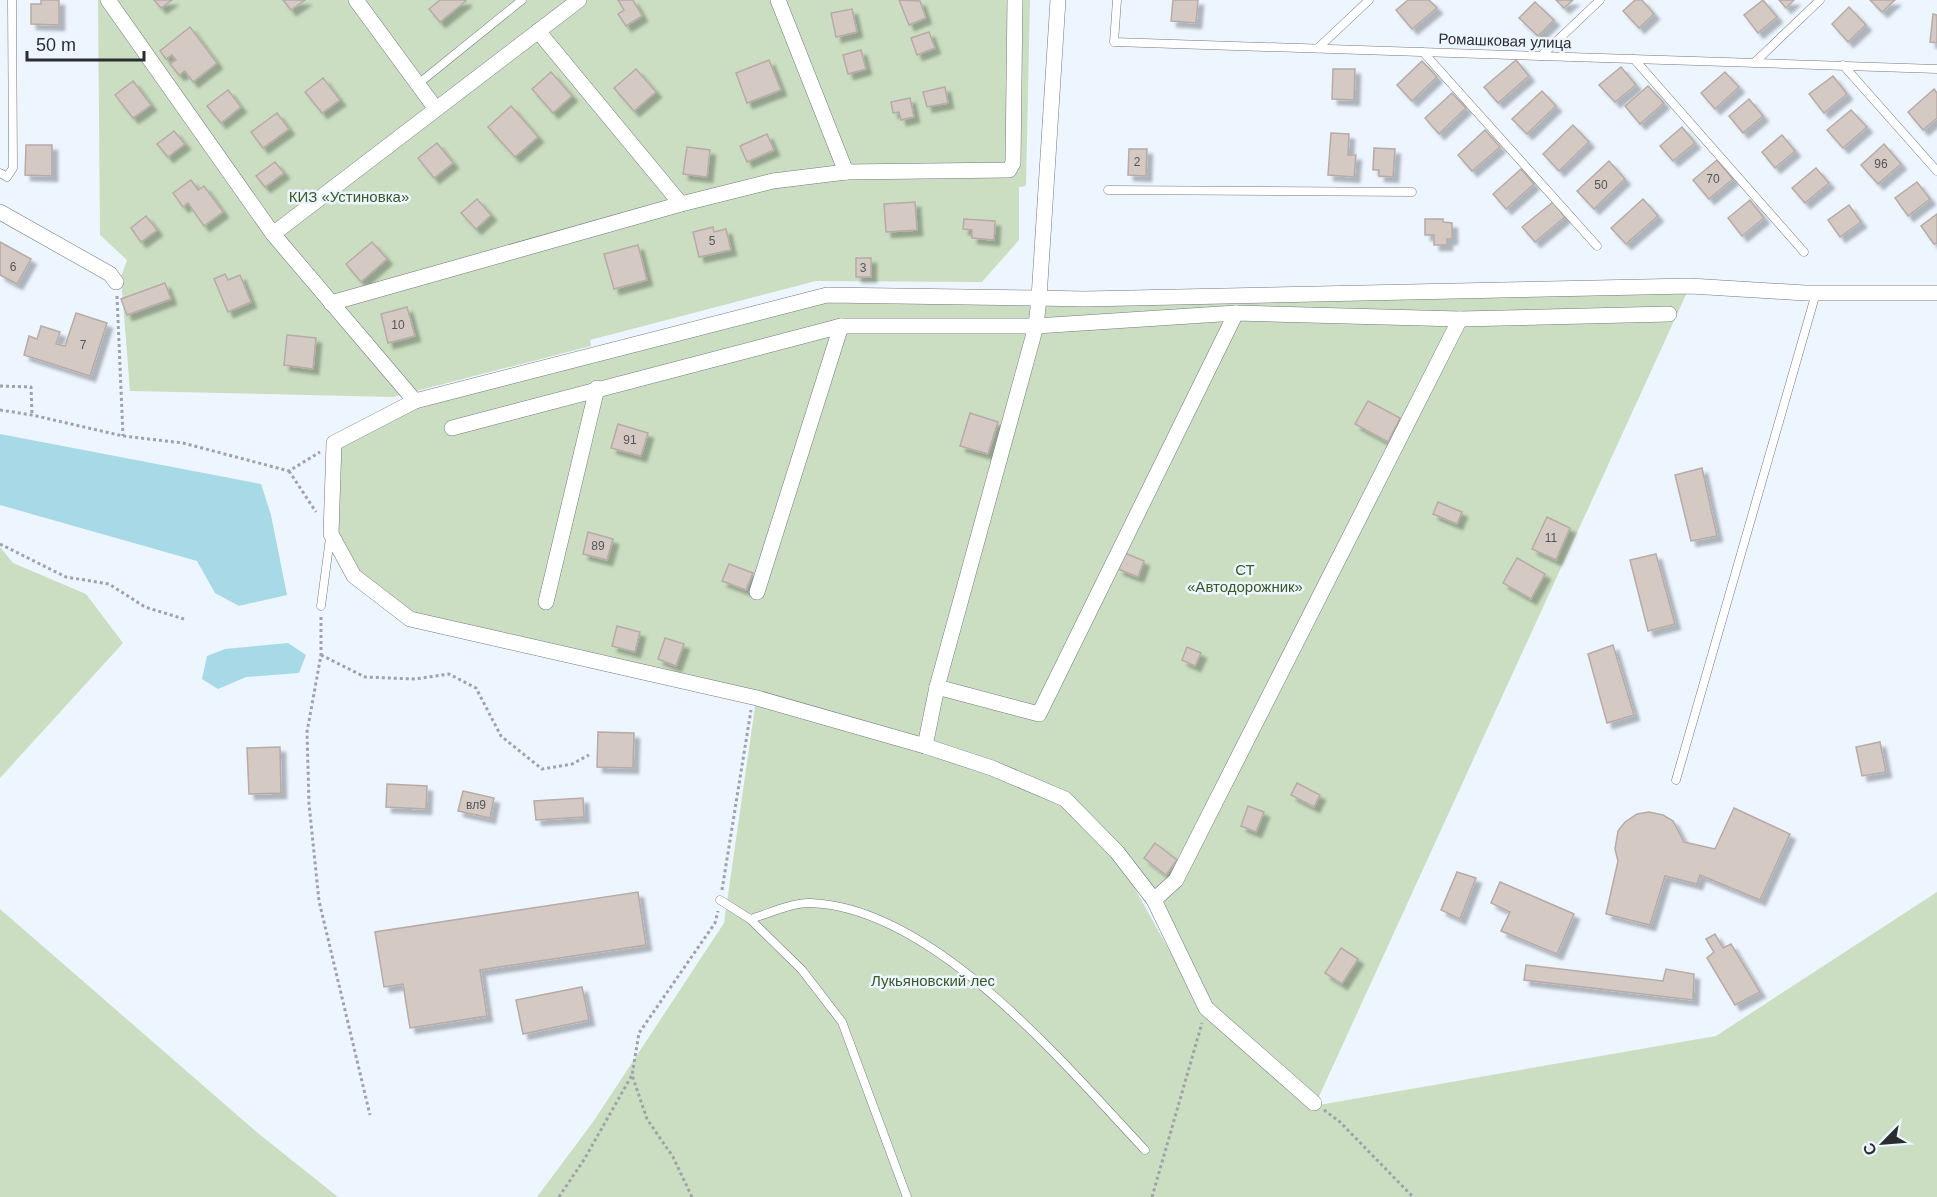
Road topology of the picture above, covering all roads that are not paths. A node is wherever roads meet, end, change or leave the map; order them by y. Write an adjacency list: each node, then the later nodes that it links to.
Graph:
1 (12, 0): 25 (lane)
2 (108, 0): 30 (street)
3 (356, 0): 21 (street)
4 (522, 0): 21 (lane)
5 (579, 0): 13 (street)
6 (778, 0): 24 (street)
7 (1015, 0): 24 (street)
8 (1058, 0): 36 (street)
9 (1117, 0): 14 (lane, Ромашковая улица)
10 (1369, 0): 14 (lane)
11 (1600, 0): 16 (lane)
12 (1820, 0): 18 (lane)
13 (538, 31): 22 (street); 28 (street)
14 (1318, 48): 15 (lane, Ромашковая улица)
15 (1422, 52): 16 (lane, Ромашковая улица); 31 (lane)
16 (1541, 56): 17 (lane, Ромашковая улица)
17 (1634, 59): 18 (lane, Ромашковая улица); 32 (lane)
18 (1754, 63): 19 (lane, Ромашковая улица)
19 (1843, 65): 20 (lane, Ромашковая улица); 23 (lane)
20 (1937, 69)
21 (417, 84): 22 (street)
22 (436, 110): 30 (street)
23 (1937, 171)
24 (846, 172): 28 (street)
25 (0, 173)
26 (1108, 190): 27 (lane)
27 (1412, 192)
28 (681, 204): 37 (street)
29 (0, 212): 33 (street)
30 (273, 234): 37 (street)
31 (1597, 246)
32 (1804, 252)
33 (116, 282)
34 (1816, 293): 35 (street); 36 (street); 52 (lane)
35 (1937, 293)
36 (1039, 298): 42 (street); 44 (street)
37 (330, 303): 44 (street)
38 (1236, 313): 40 (street); 42 (street); 50 (street)
39 (1669, 314): 40 (street)
40 (1460, 319): 54 (street)
41 (841, 326): 42 (street); 43 (street); 47 (street)
42 (1036, 326): 50 (street)
43 (597, 388): 45 (street); 48 (street)
44 (415, 401): 46 (street)
45 (452, 428)
46 (331, 534): 49 (lane); 51 (street)
47 (757, 592)
48 (546, 602)
49 (321, 606)
50 (937, 687): 51 (street)
51 (925, 746): 54 (street)
52 (1676, 780)
53 (720, 900): 55 (lane)
54 (1154, 900): 56 (street)
55 (750, 919): 57 (lane); 58 (lane)
56 (1314, 1103)
57 (1145, 1150)
58 (907, 1197)

